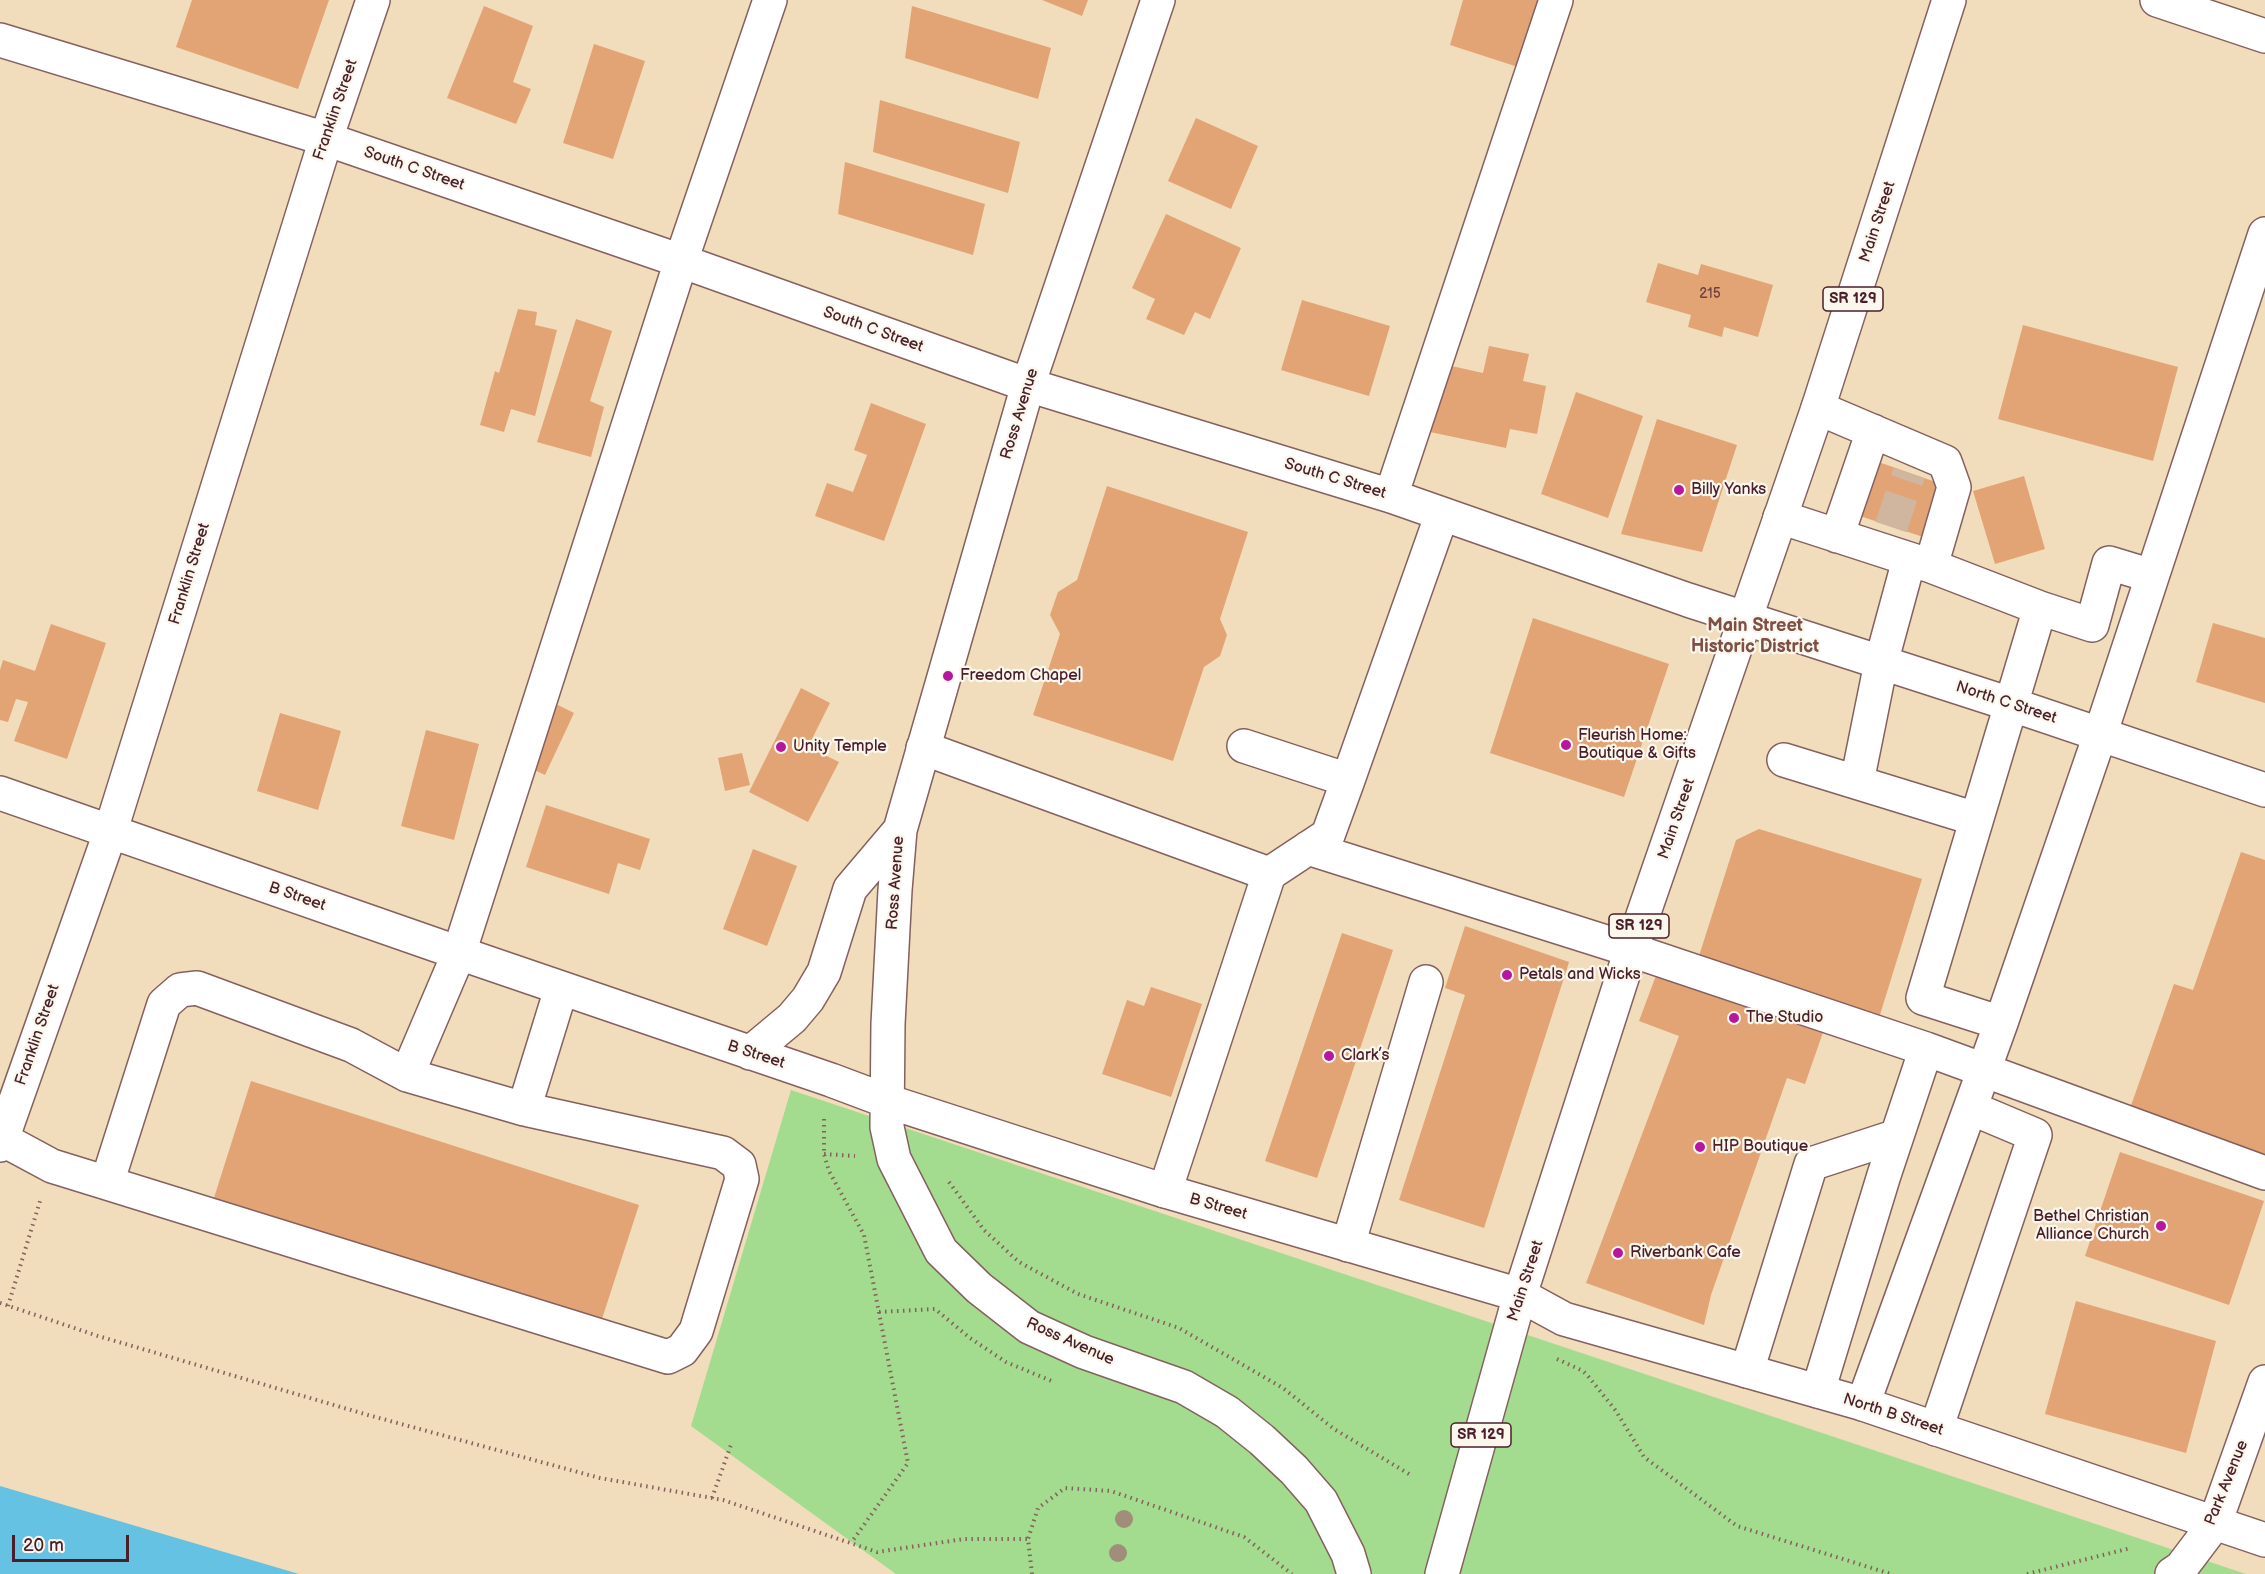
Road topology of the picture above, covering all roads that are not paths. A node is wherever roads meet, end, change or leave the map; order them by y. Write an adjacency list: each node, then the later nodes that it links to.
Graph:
1 (374, 0): 9 (main road, Franklin Street)
2 (770, 0): 11 (main road)
3 (1158, 0): 12 (main road, Ross Avenue)
4 (1556, 0): 15 (main road)
5 (1949, 0): 13 (main road, Main Street / SR 129)
6 (2157, 0): 7 (main road)
7 (2265, 36)
8 (0, 40): 9 (main road, South C Street)
9 (326, 139): 11 (main road, South C Street); 35 (main road, Franklin Street)
10 (2265, 234): 20 (main road)
11 (681, 261): 12 (main road, South C Street); 39 (main road)
12 (1028, 385): 15 (main road, South C Street); 27 (main road, Ross Avenue)
13 (1818, 408): 14 (main road); 17 (main road, Main Street / SR 129)
14 (1873, 431): 18 (main road); 19 (main road)
15 (1391, 496): 16 (main road, South C Street)
16 (1442, 514): 22 (main road, South C Street); 29 (main road)
17 (1780, 517): 18 (main road); 22 (main road, Main Street / SR 129)
18 (1837, 536): 19 (main road)
19 (1904, 551): 21 (main road); 23 (main road)
20 (2152, 576): 21 (main road); 25 (main road)
21 (2040, 608): 24 (main road)
22 (1746, 618): 23 (main road, North C Street); 38 (main road, Main Street / SR 129)
23 (1881, 663): 24 (main road, North C Street); 30 (main road)
24 (2010, 704): 25 (main road, North C Street); 33 (main road)
25 (2100, 735): 31 (main road, North C Street); 42 (main road)
26 (1244, 746): 29 (main road)
27 (923, 748): 34 (main road, Ross Avenue); 37 (main road)
28 (1784, 760): 30 (main road)
29 (1348, 780): 36 (main road)
30 (1857, 782): 33 (main road)
31 (2265, 790)
32 (0, 793): 35 (main road, B Street)
33 (1976, 819): 42 (main road)
34 (900, 830): 44 (main road); 47 (main road, Ross Avenue)
35 (110, 832): 39 (main road, B Street); 51 (main road, Franklin Street)
36 (1308, 848): 37 (main road); 38 (main road)
37 (1269, 874): 54 (main road)
38 (1631, 950): 43 (main road); 56 (main road, Main Street / SR 129)
39 (459, 953): 41 (main road, B Street); 46 (main road)
40 (1426, 982): 55 (main road)
41 (561, 989): 44 (main road, B Street); 49 (main road)
42 (2001, 1023): 45 (main road)
43 (1926, 1049): 45 (main road); 50 (main road)
44 (750, 1053): 47 (main road, B Street)
45 (1985, 1070): 48 (main road); 52 (main road)
46 (407, 1075): 49 (main road); 53 (main road)
47 (887, 1101): 54 (main road, B Street); 64 (main road, Ross Avenue)
48 (1971, 1108): 60 (main road); 61 (main road)
49 (524, 1109): 53 (main road)
50 (1897, 1136): 57 (main road); 59 (main road)
51 (1, 1142): 53 (main road)
52 (2265, 1173)
53 (107, 1183)
54 (1166, 1191): 55 (main road, B Street)
55 (1348, 1245): 56 (main road, B Street)
56 (1520, 1295): 57 (main road, North B Street); 65 (main road, Main Street / SR 129)
57 (1747, 1371): 59 (main road, North B Street)
58 (2265, 1382): 62 (main road, Park Avenue)
59 (1818, 1391): 60 (main road, North B Street)
60 (1863, 1404): 61 (main road, North B Street)
61 (1936, 1430): 62 (main road, North B Street)
62 (2215, 1523): 63 (main road, North B Street); 66 (main road, Park Avenue)
63 (2265, 1540)
64 (1353, 1574)
65 (1442, 1574)
66 (2172, 1574)

